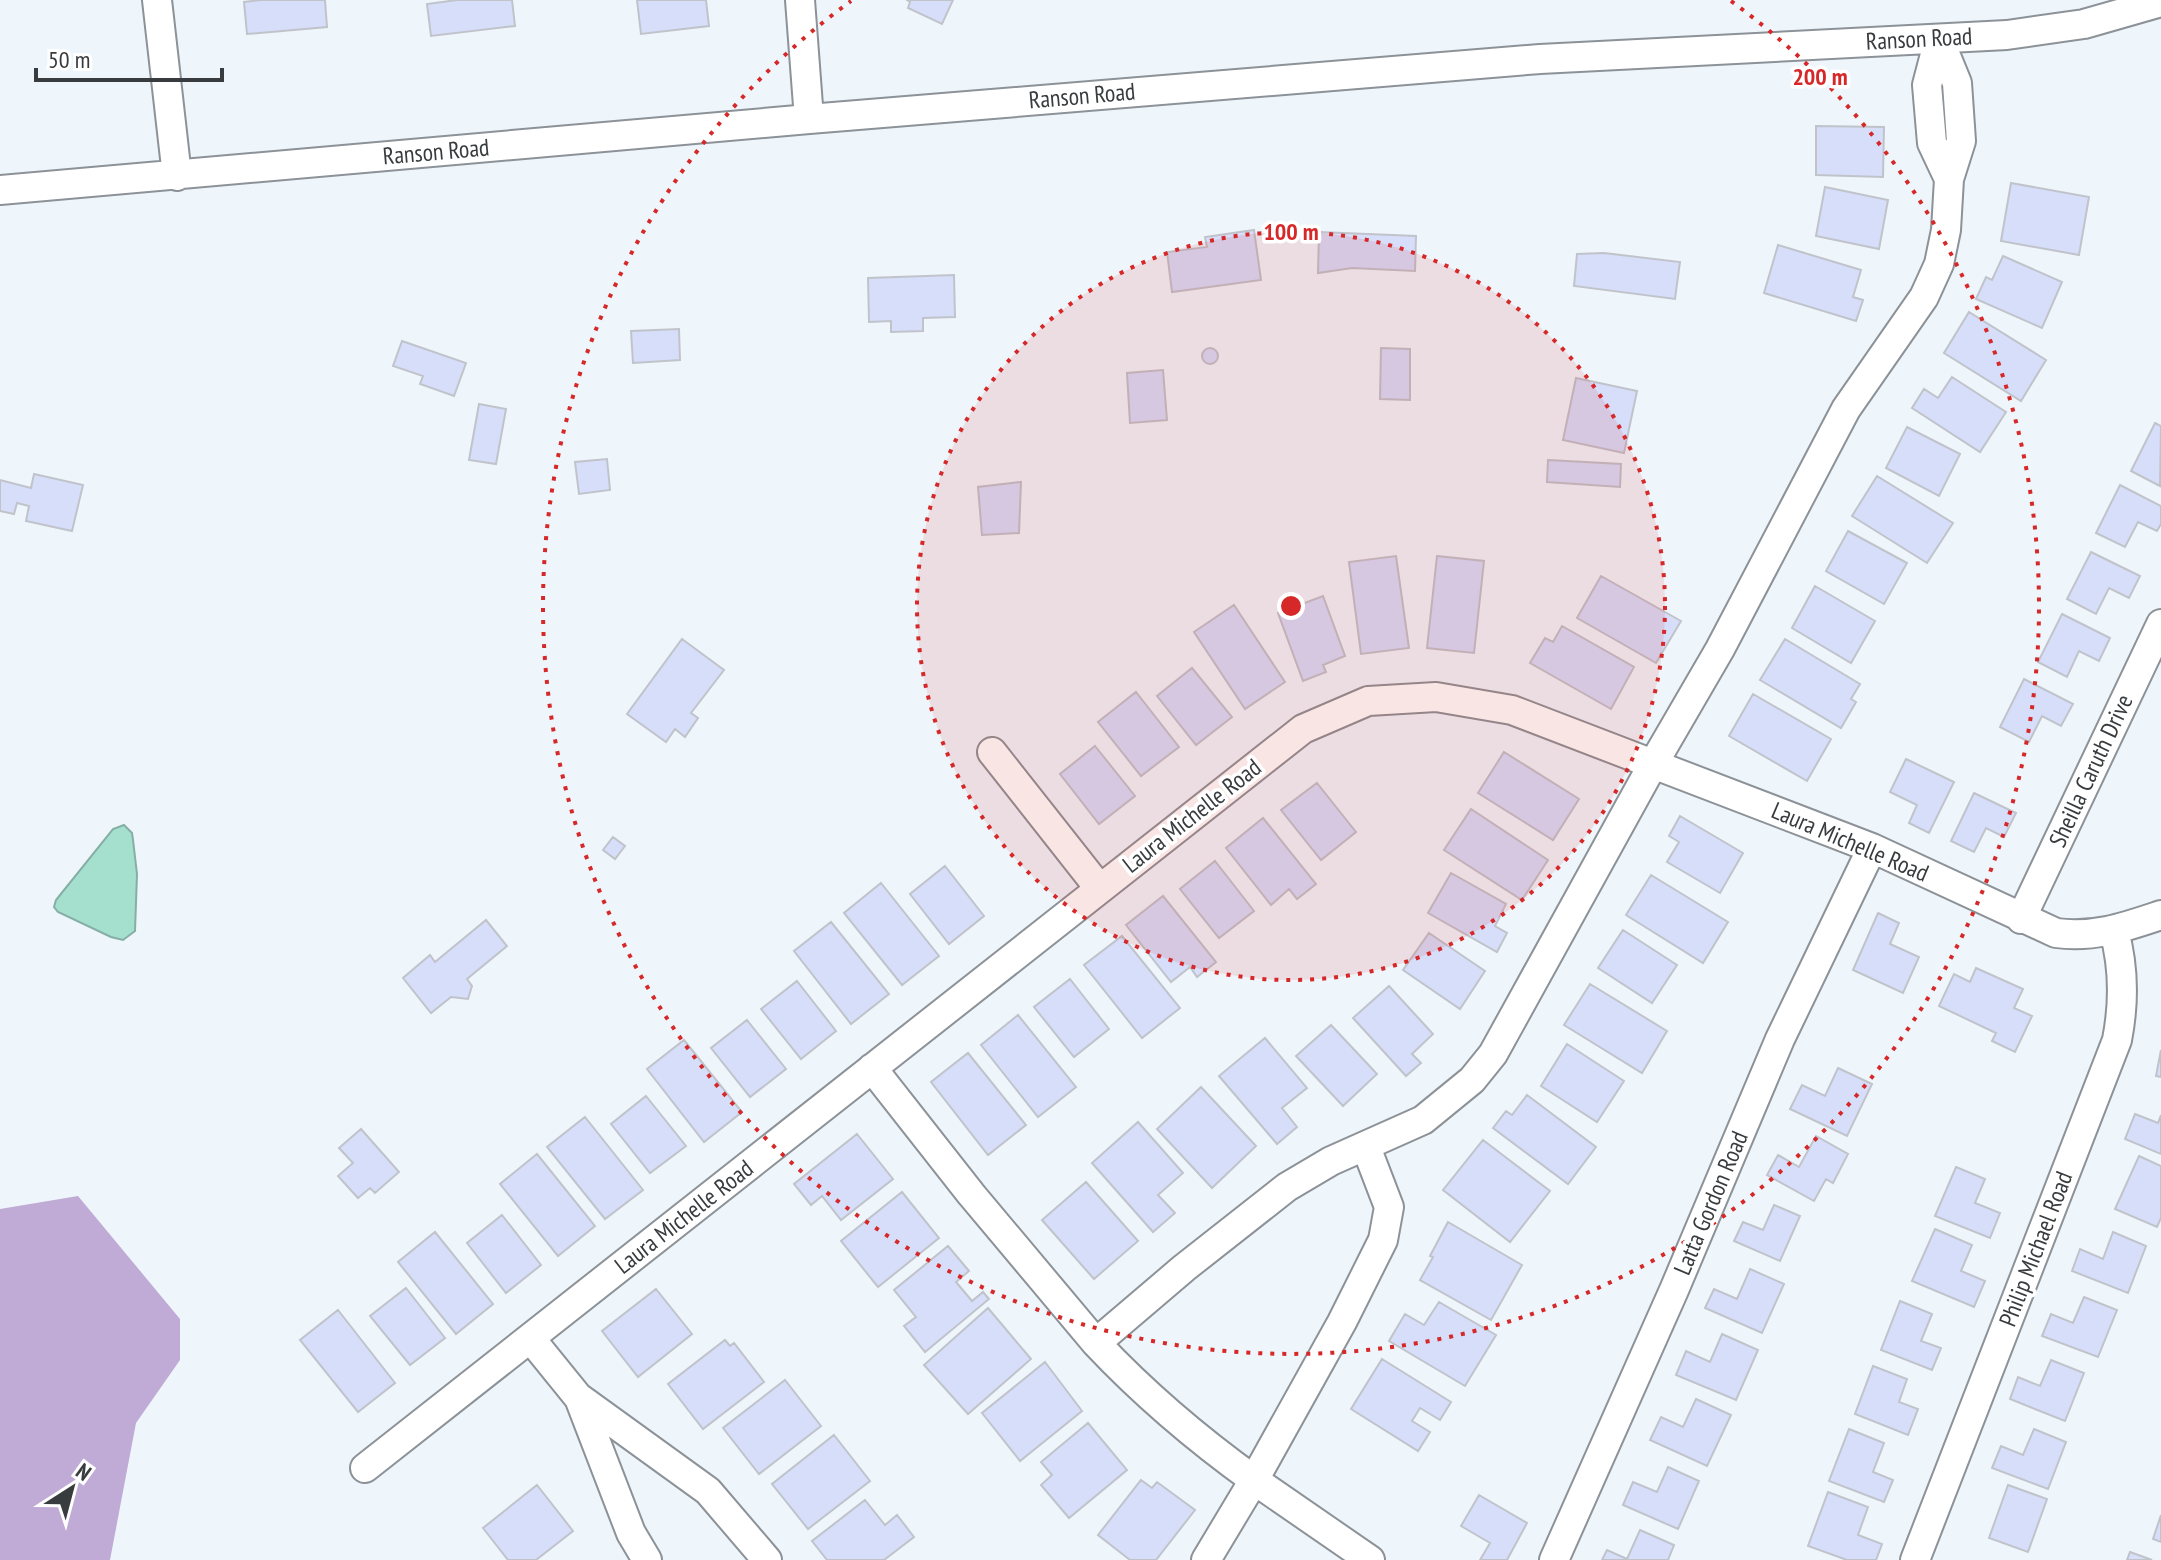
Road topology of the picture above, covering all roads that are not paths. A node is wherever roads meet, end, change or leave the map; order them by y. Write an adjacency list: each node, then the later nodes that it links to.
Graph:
1 (157, 0): 6 (street)
2 (800, 0): 5 (street)
3 (2161, 2): 4 (street, Ranson Road)
4 (1939, 39): 5 (street, Ranson Road); 10 (street)
5 (809, 119): 6 (street, Ranson Road)
6 (177, 176): 7 (street, Ranson Road)
7 (0, 190)
8 (2161, 624): 14 (street, Sheilla Caruth Drive)
9 (992, 752): 12 (street)
10 (1652, 766): 11 (street, Laura Michelle Road); 12 (street, Laura Michelle Road); 17 (street)
11 (1872, 848): 14 (street, Laura Michelle Road); 27 (street, Latta Gordon Road)
12 (1100, 889): 16 (street, Laura Michelle Road)
13 (2161, 915): 15 (street, Laura Michelle Road)
14 (2021, 919): 15 (street, Laura Michelle Road)
15 (2114, 931): 28 (street, Philip Michael Road)
16 (872, 1068): 18 (street, Laura Michelle Road); 19 (street)
17 (1366, 1147): 19 (street); 22 (street)
18 (531, 1339): 20 (street); 21 (street, Laura Michelle Road)
19 (1096, 1343): 22 (street)
20 (578, 1397): 23 (street); 24 (street)
21 (365, 1468)
22 (1254, 1480): 25 (street); 26 (street)
23 (647, 1560)
24 (767, 1560)
25 (1206, 1560)
26 (1370, 1560)
27 (1554, 1560)
28 (1915, 1560)

